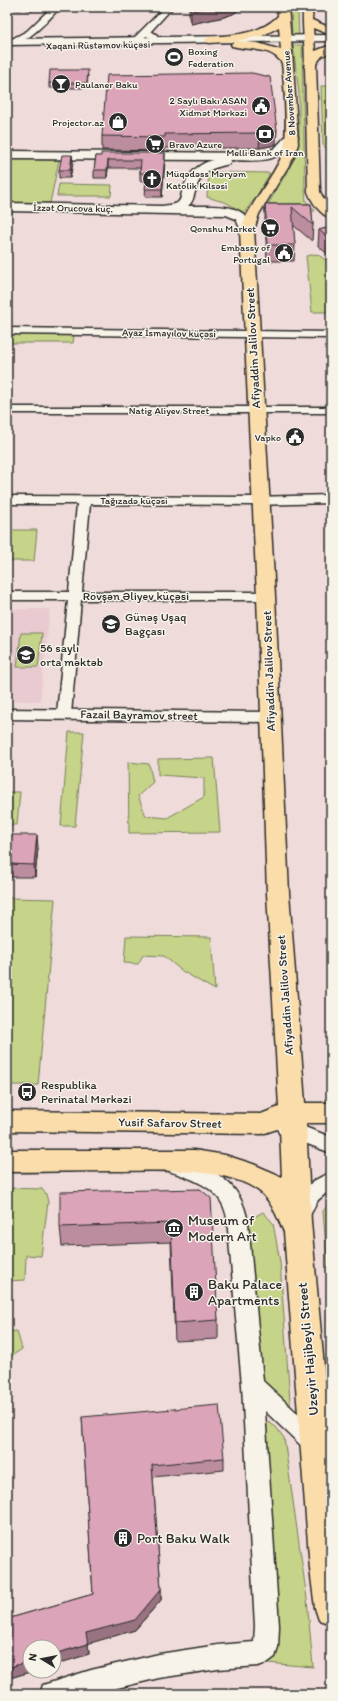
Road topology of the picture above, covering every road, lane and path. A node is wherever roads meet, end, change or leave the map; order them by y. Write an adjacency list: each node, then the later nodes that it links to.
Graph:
1 (162, 7): 12 (street)
2 (169, 7): 8 (street)
3 (306, 8): 7 (highway, 8 November Avenue)
4 (42, 9): 5 (street)
5 (54, 9): 10 (street)
6 (284, 10): 15 (highway); 17 (highway, 8 November Avenue)
7 (307, 22): 9 (highway); 18 (highway, 8 November Avenue)
8 (147, 32): 13 (street); 14 (street)
9 (331, 32)
10 (30, 33): 16 (street); 19 (street)
11 (331, 38): 18 (main road)
12 (124, 40): 13 (main road); 16 (main road)
13 (136, 40): 14 (main road); 22 (street)
14 (171, 40): 15 (main road)
15 (209, 40): 17 (main road)
16 (39, 41): 19 (main road)
17 (285, 41): 18 (main road); 21 (main road, Xəqani Rüstəmov küçəsi); 24 (highway, 8 November Avenue)
18 (309, 41): 20 (main road); 25 (highway, 8 November Avenue)
19 (9, 43): 22 (main road, Xəqani Rüstəmov küçəsi)
20 (331, 43)
21 (220, 44): 22 (main road, Xəqani Rüstəmov küçəsi); 24 (highway)
22 (50, 46)
23 (331, 48): 25 (highway)
24 (288, 64): 26 (highway, 8 November Avenue)
25 (309, 66): 36 (highway, 8 November Avenue)
26 (292, 137): 29 (main road); 38 (highway, 8 November Avenue)
27 (7, 155): 28 (main road)
28 (166, 156): 29 (main road); 30 (main road)
29 (248, 158): 30 (main road)
30 (192, 182): 32 (main road); 34 (main road)
31 (7, 207): 32 (main road, İzzət Orucova küç.)
32 (159, 210): 34 (main road)
33 (268, 213): 38 (highway)
34 (238, 214): 38 (main road)
35 (313, 214): 37 (highway)
36 (331, 214)
37 (331, 218)
38 (247, 230): 40 (highway, Afiyaddin Jalilov Street)
39 (7, 331): 40 (street, Ayaz İsmayılov küçəsi)
40 (253, 334): 41 (street, Ayaz İsmayılov küçəsi); 42 (highway, Afiyaddin Jalilov Street)
41 (331, 335)
42 (256, 409): 43 (street, Natig Aliyev Street); 44 (street, Natig Aliyev Street); 48 (highway, Afiyaddin Jalilov Street)
43 (7, 410)
44 (331, 410)
45 (331, 499): 48 (street, Tağızadə küçəsi)
46 (7, 500): 47 (street, Tağızadə küçəsi)
47 (84, 500): 48 (street, Tağızadə küçəsi); 50 (street)
48 (261, 501): 51 (highway, Afiyaddin Jalilov Street)
49 (7, 596): 50 (street, Rövşən Əliyev küçəsi)
50 (75, 596): 51 (street, Rövşən Əliyev küçəsi); 53 (street)
51 (266, 596): 54 (highway, Afiyaddin Jalilov Street)
52 (7, 714): 53 (street, Fazail Bayramov street)
53 (64, 714): 54 (street, Fazail Bayramov street)
54 (270, 717): 57 (highway, Afiyaddin Jalilov Street)
55 (331, 1113): 57 (highway, Yusif Safarov Street)
56 (7, 1121): 57 (highway, Yusif Safarov Street)
57 (292, 1122): 58 (street); 62 (highway, Uzeyir Hajibeyli Street)
58 (331, 1145)
59 (163, 1160): 60 (highway); 62 (highway); 63 (street)
60 (7, 1161)
61 (331, 1181): 62 (street)
62 (297, 1226): 64 (highway, Uzeyir Hajibeyli Street)
63 (253, 1385): 64 (street); 66 (street)
64 (324, 1448): 65 (highway, Uzeyir Hajibeyli Street)
65 (331, 1608)
66 (52, 1694)

